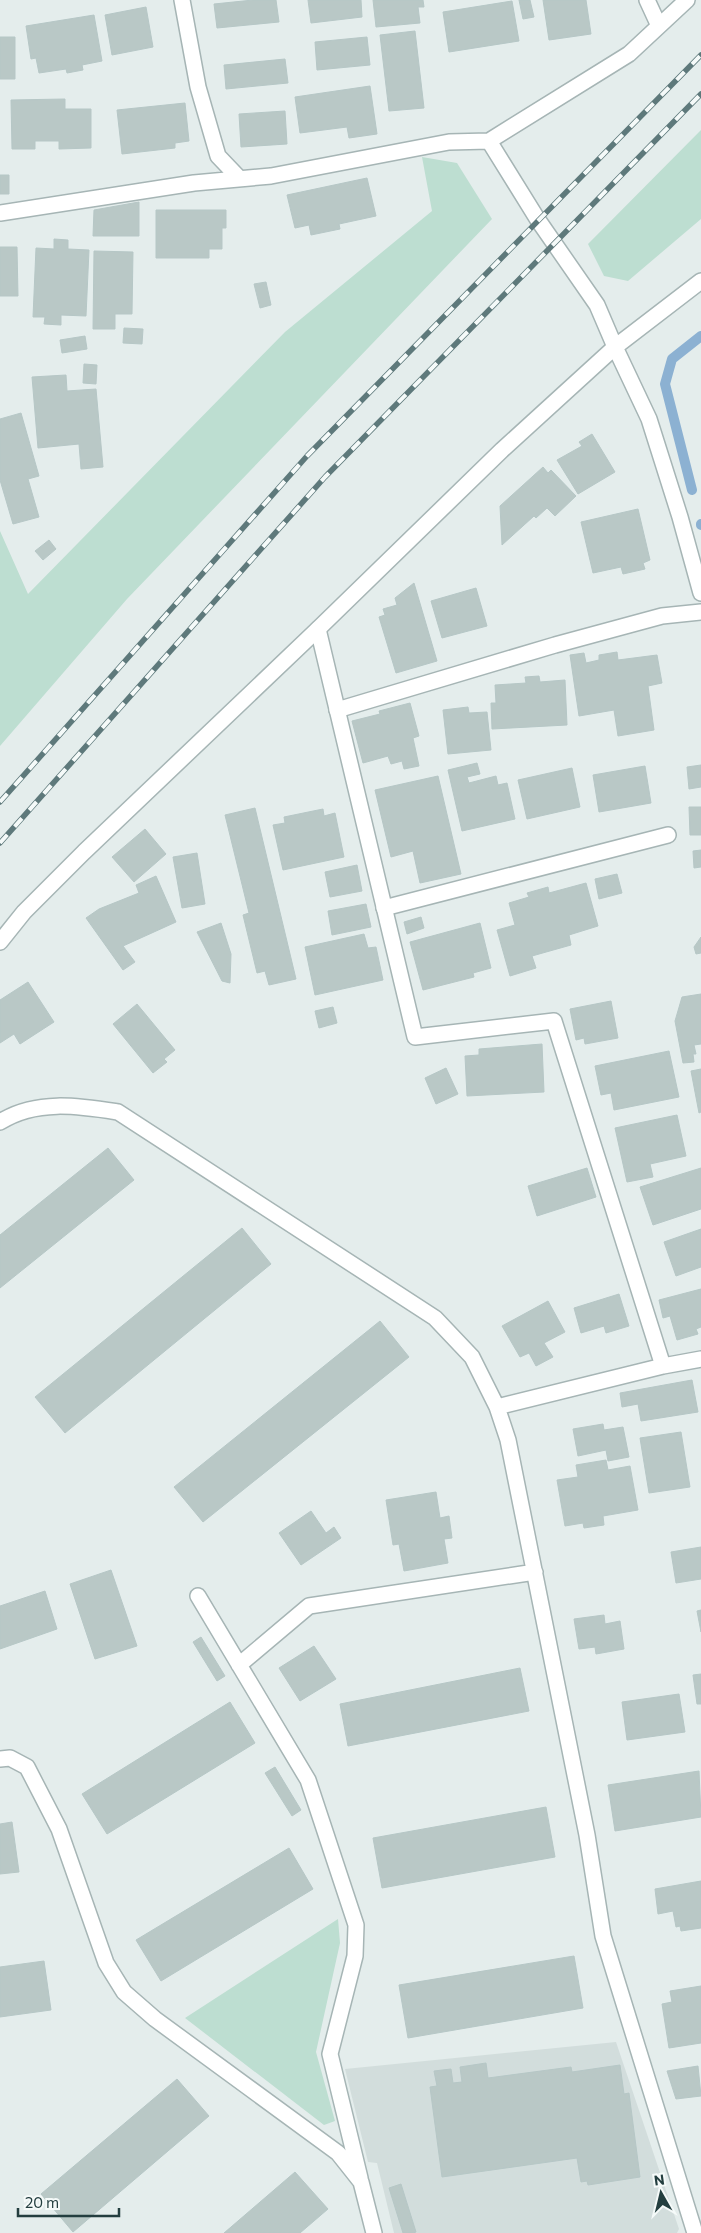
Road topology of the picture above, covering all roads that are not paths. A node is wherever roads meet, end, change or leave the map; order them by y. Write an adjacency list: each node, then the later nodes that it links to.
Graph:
1 (182, 0): 6 (street)
2 (647, 0): 4 (street)
3 (687, 0): 4 (street)
4 (660, 26): 5 (street)
5 (489, 141): 6 (street); 9 (street)
6 (239, 178): 7 (street)
7 (0, 213)
8 (701, 280): 9 (street)
9 (615, 347): 10 (street); 12 (street)
10 (701, 593)
11 (701, 612): 13 (street)
12 (318, 629): 13 (street); 16 (street)
13 (337, 710): 15 (street)
14 (668, 836): 15 (street)
15 (384, 908): 19 (street)
16 (0, 942)
17 (0, 1122): 20 (street)
18 (701, 1358): 19 (street)
19 (663, 1366): 20 (street)
20 (497, 1407): 21 (street)
21 (534, 1572): 23 (street); 27 (street)
22 (198, 1596): 23 (street)
23 (239, 1665): 25 (street)
24 (0, 1760): 25 (street)
25 (361, 2182): 26 (street)
26 (374, 2233)
27 (695, 2233)

